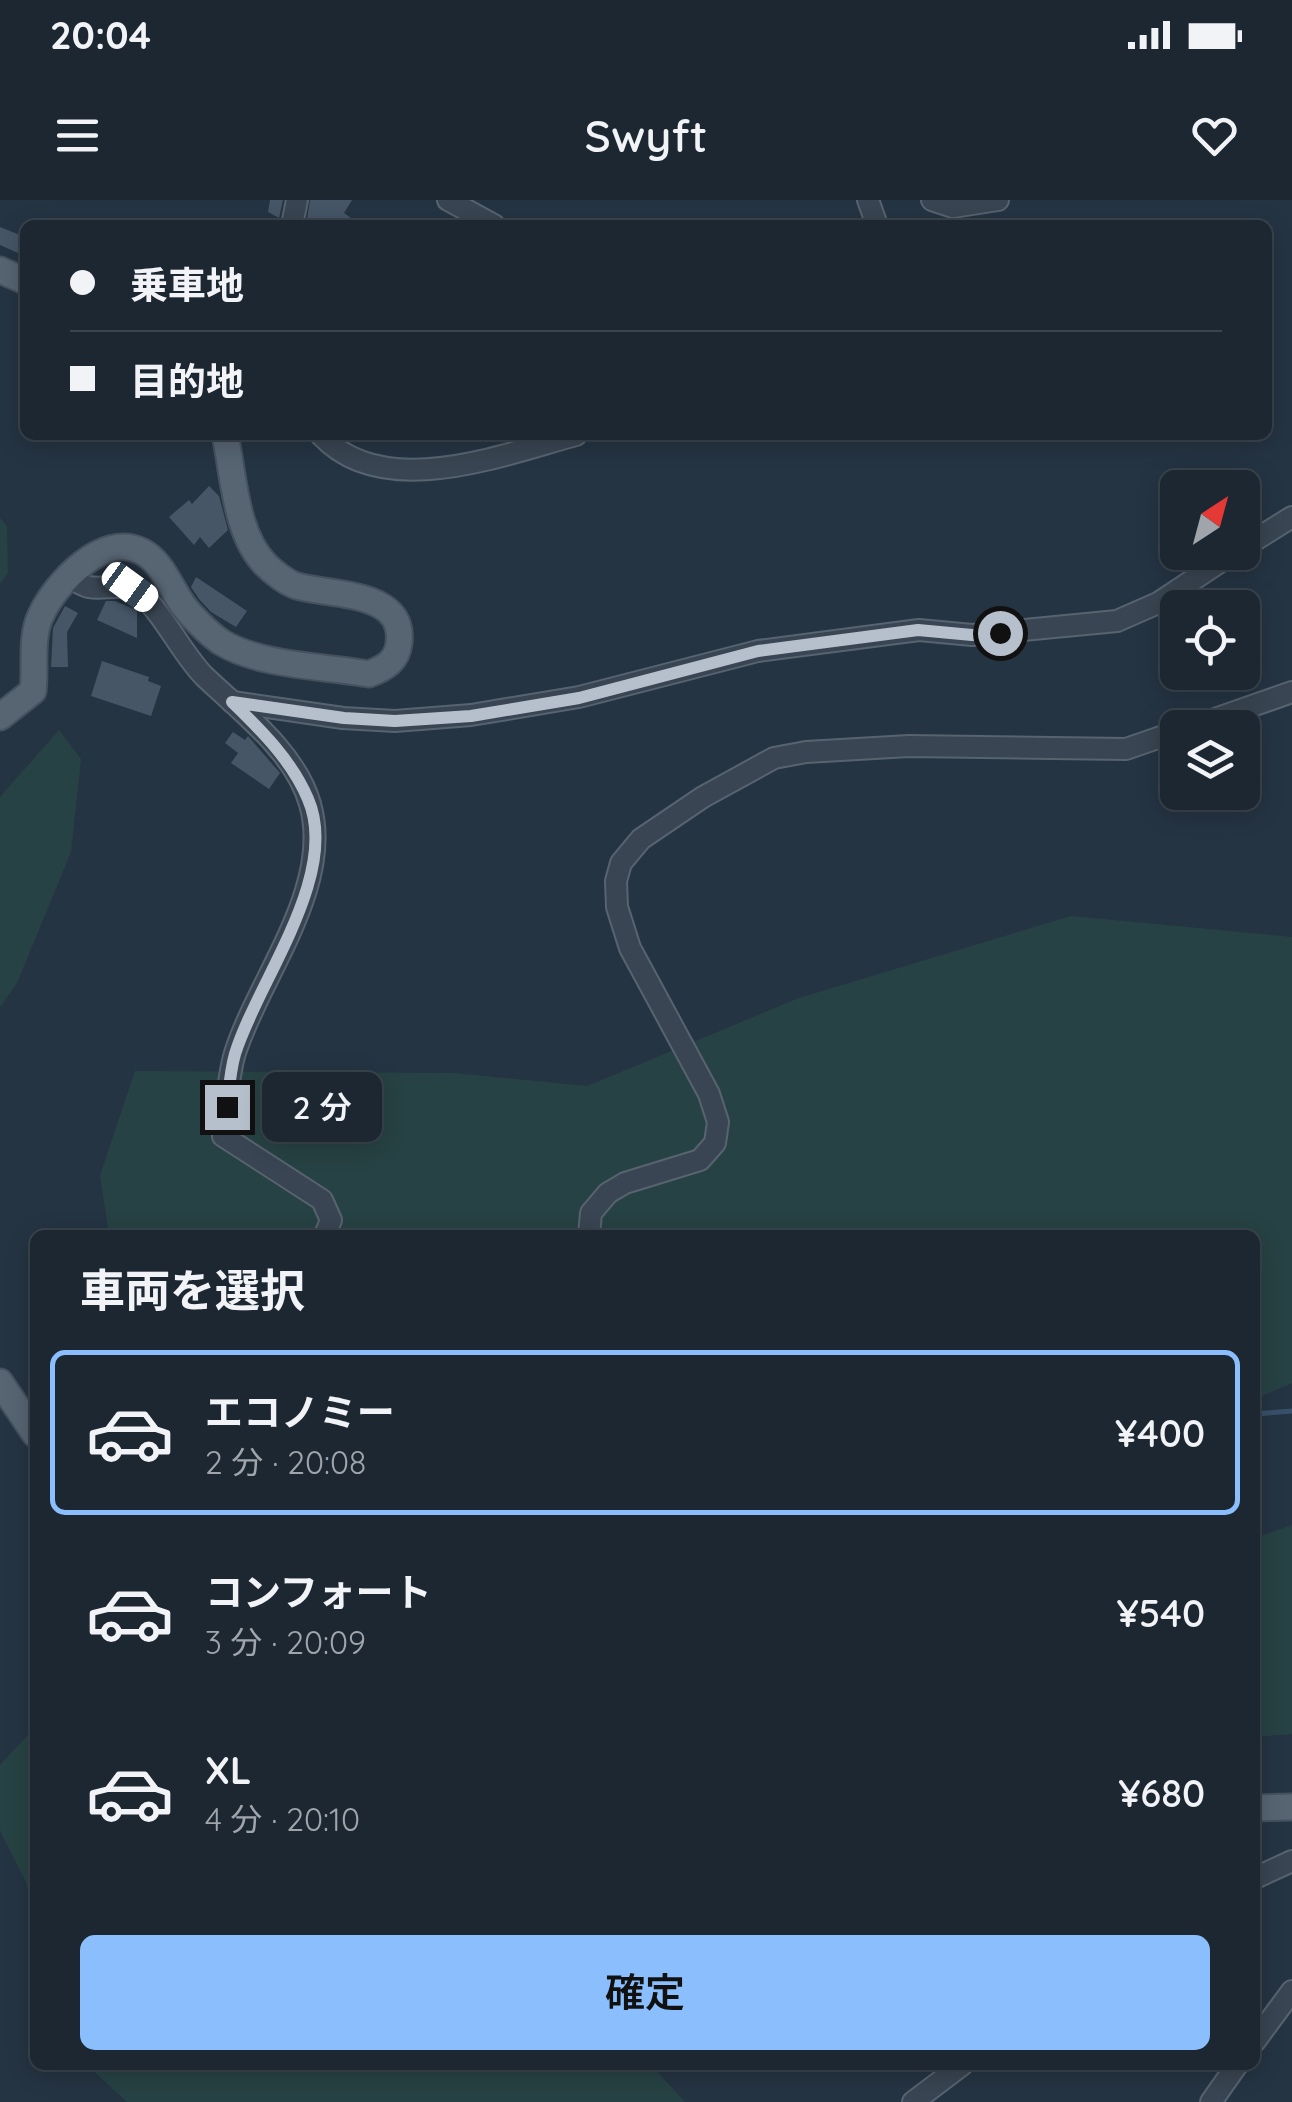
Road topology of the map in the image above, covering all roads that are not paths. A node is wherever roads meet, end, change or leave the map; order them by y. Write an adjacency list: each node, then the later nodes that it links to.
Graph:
1 (448, 200): 4 (street)
2 (932, 200): 3 (street)
3 (998, 200)
4 (485, 220)
5 (226, 440): 11 (main road)
6 (328, 440): 7 (street)
7 (555, 440)
8 (1292, 517): 9 (street)
9 (1260, 537)
10 (1208, 570): 13 (street)
11 (69, 577): 13 (street); 15 (main road)
12 (1292, 692): 14 (street)
13 (232, 702): 17 (street)
14 (1240, 710)
15 (0, 717)
16 (1160, 738): 18 (street)
17 (327, 1230)
18 (589, 1230)
19 (0, 1382): 20 (main road)
20 (30, 1427)
21 (1292, 1807): 22 (main road)
22 (1260, 1808)
23 (1292, 1862): 24 (street)
24 (1260, 1876)
25 (1292, 1991): 26 (street)
26 (1260, 2034)
27 (955, 2070): 29 (street)
28 (1234, 2070): 30 (street)
29 (913, 2102)
30 (1212, 2102)

